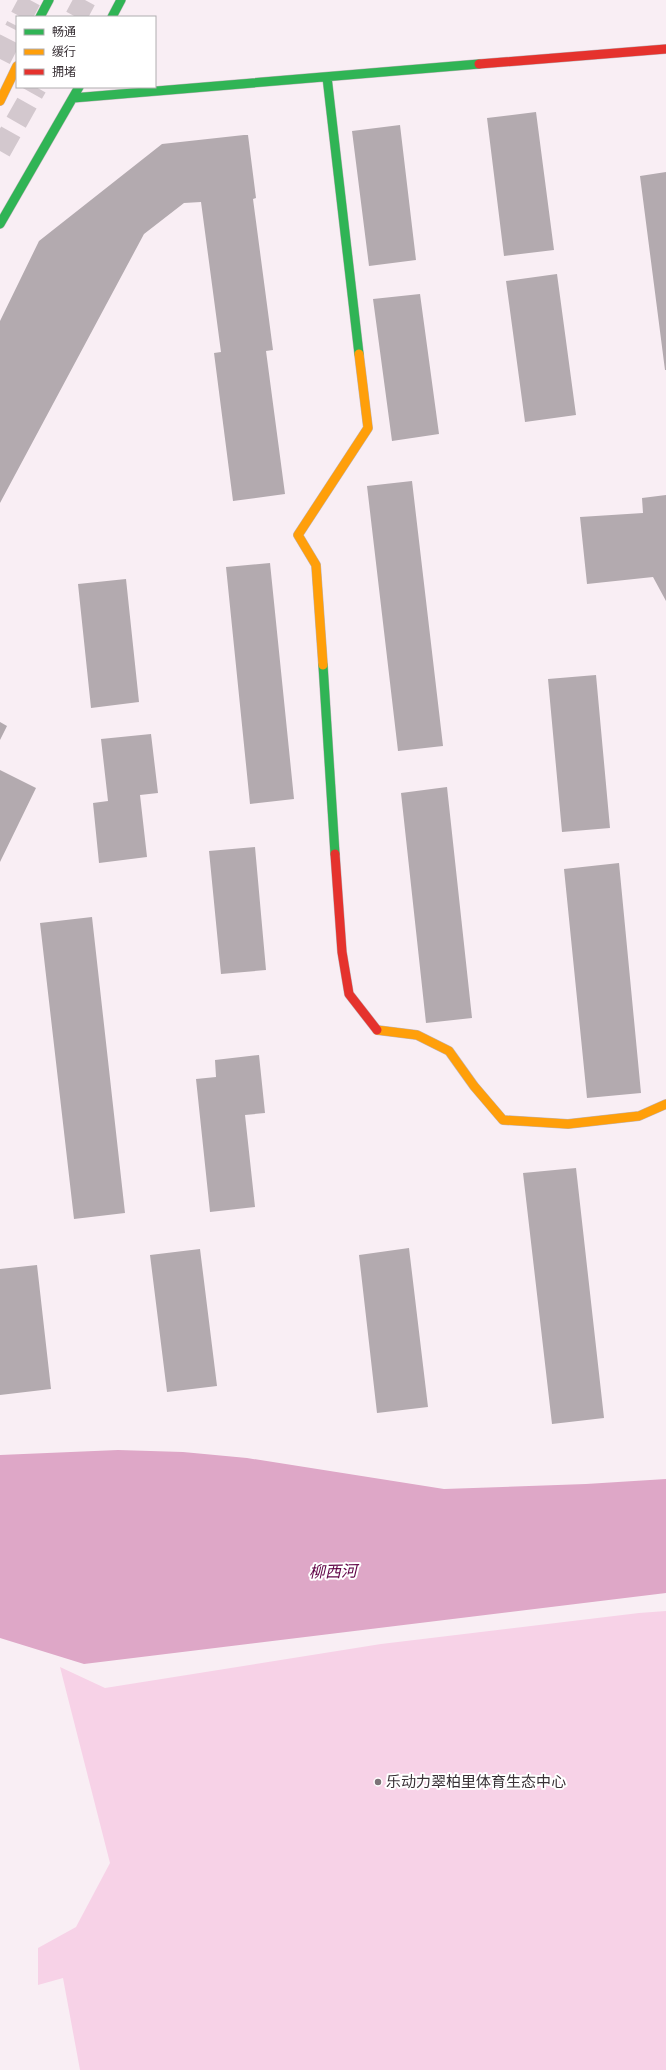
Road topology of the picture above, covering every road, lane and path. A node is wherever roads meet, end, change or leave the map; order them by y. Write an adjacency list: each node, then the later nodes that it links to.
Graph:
1 (49, 0): 3 (street)
2 (121, 0): 4 (street)
3 (41, 16)
4 (113, 16)
5 (666, 49): 7 (street)
6 (16, 68): 10 (street)
7 (327, 77): 9 (street); 12 (street)
8 (78, 88): 9 (street)
9 (73, 98): 11 (street)
10 (0, 101)
11 (0, 224)
12 (666, 1104)

